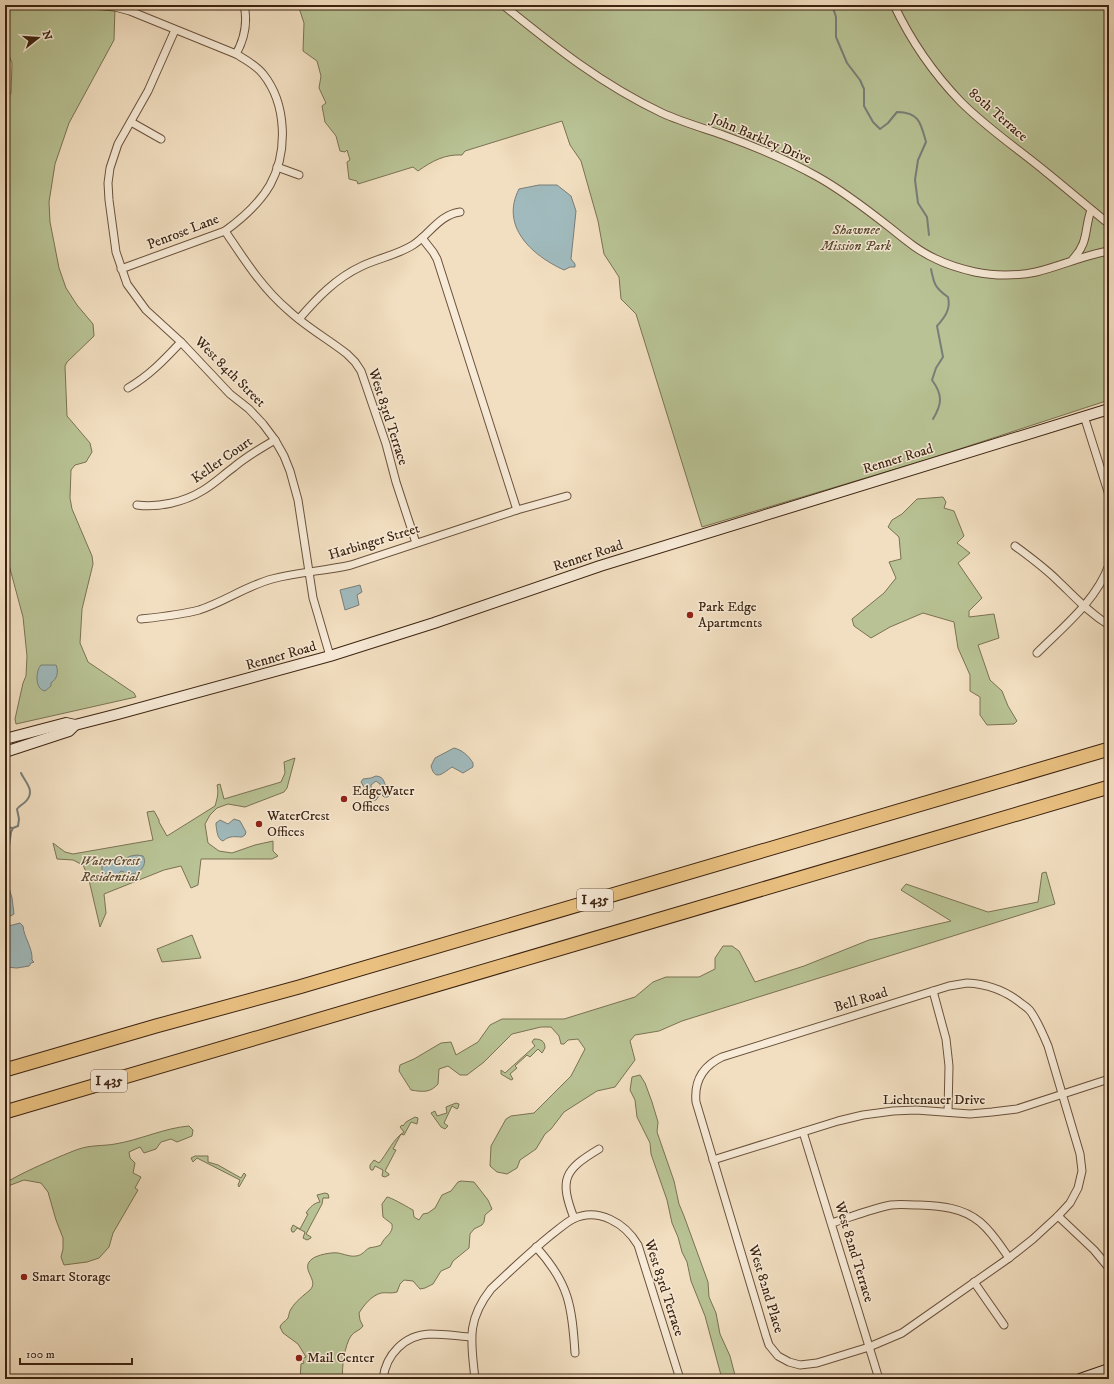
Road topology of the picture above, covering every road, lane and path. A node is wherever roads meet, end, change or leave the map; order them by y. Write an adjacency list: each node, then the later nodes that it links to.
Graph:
1 (93, 5): 5 (street, Penrose Lane)
2 (244, 5): 6 (street)
3 (503, 5): 17 (street, John Barkley Drive)
4 (894, 5): 11 (street, 80th Terrace)
5 (175, 30): 6 (street, Penrose Lane); 7 (street, West 84th Street)
6 (236, 54): 9 (street, Penrose Lane)
7 (131, 122): 8 (street); 18 (street, West 84th Street)
8 (161, 139)
9 (277, 167): 10 (street); 14 (street, Penrose Lane)
10 (299, 175)
11 (1091, 210): 13 (street, 80th Terrace); 17 (street)
12 (460, 212): 15 (street)
13 (1109, 224)
14 (225, 231): 18 (street, Penrose Lane); 19 (street, West 83rd Terrace)
15 (422, 238): 19 (street); 28 (street)
16 (1109, 251): 17 (street, John Barkley Drive)
17 (1072, 261)
18 (121, 269): 20 (street, West 84th Street)
19 (299, 319): 29 (street, West 83rd Terrace)
20 (181, 342): 21 (street); 24 (street, West 84th Street)
21 (128, 388)
22 (1109, 409): 23 (main road, Renner Road)
23 (1084, 416): 25 (street); 37 (main road, Renner Road)
24 (275, 440): 27 (street, Keller Court); 32 (street, West 84th Street)
25 (1109, 495)
26 (567, 496): 28 (street, Harbinger Street)
27 (137, 505)
28 (517, 510): 29 (street, Harbinger Street)
29 (416, 543): 32 (street, Harbinger Street)
30 (1015, 546): 33 (street)
31 (1109, 565): 33 (street)
32 (309, 573): 34 (street, Harbinger Street); 37 (street, West 84th Street)
33 (1083, 606): 35 (street); 36 (street)
34 (141, 619)
35 (1109, 625)
36 (1037, 653)
37 (330, 656): 38 (main road, Renner Road)
38 (75, 725): 39 (main road, Renner Road); 41 (main road, Renner Road)
39 (5, 739)
40 (1109, 749): 44 (highway, I 435)
41 (5, 752)
42 (1109, 787): 49 (highway, I 435)
43 (933, 991): 48 (street, Bell Road); 51 (street); 55 (street, Bell Road)
44 (26, 1063): 45 (highway); 46 (highway, I 435)
45 (5, 1065)
46 (5, 1070)
47 (1109, 1079): 48 (street, Lichtenauer Drive)
48 (1062, 1094): 51 (street, Lichtenauer Drive); 56 (street, Bell Road)
49 (23, 1107): 50 (highway, I 435); 52 (highway)
50 (5, 1112)
51 (948, 1112): 53 (street, Lichtenauer Drive)
52 (5, 1119)
53 (803, 1132): 55 (street, Lichtenauer Drive); 58 (street, West 82nd Terrace)
54 (599, 1148): 57 (street)
55 (713, 1160): 65 (street, West 82nd Place)
56 (1058, 1216): 60 (street, Bell Road); 61 (street)
57 (574, 1218): 59 (street); 70 (street, West 83rd Terrace)
58 (832, 1223): 60 (street); 65 (street, West 82nd Terrace)
59 (536, 1247): 64 (street); 66 (street)
60 (1009, 1258): 62 (street, West 82nd Place)
61 (1109, 1268)
62 (974, 1282): 63 (street); 65 (street, West 82nd Place)
63 (1004, 1325)
64 (471, 1337): 68 (street); 69 (street)
65 (869, 1347): 71 (street, West 82nd Terrace)
66 (575, 1353)
67 (1109, 1369): 72 (main road)
68 (383, 1379)
69 (475, 1379)
70 (680, 1379)
71 (879, 1379)
72 (1080, 1379)

